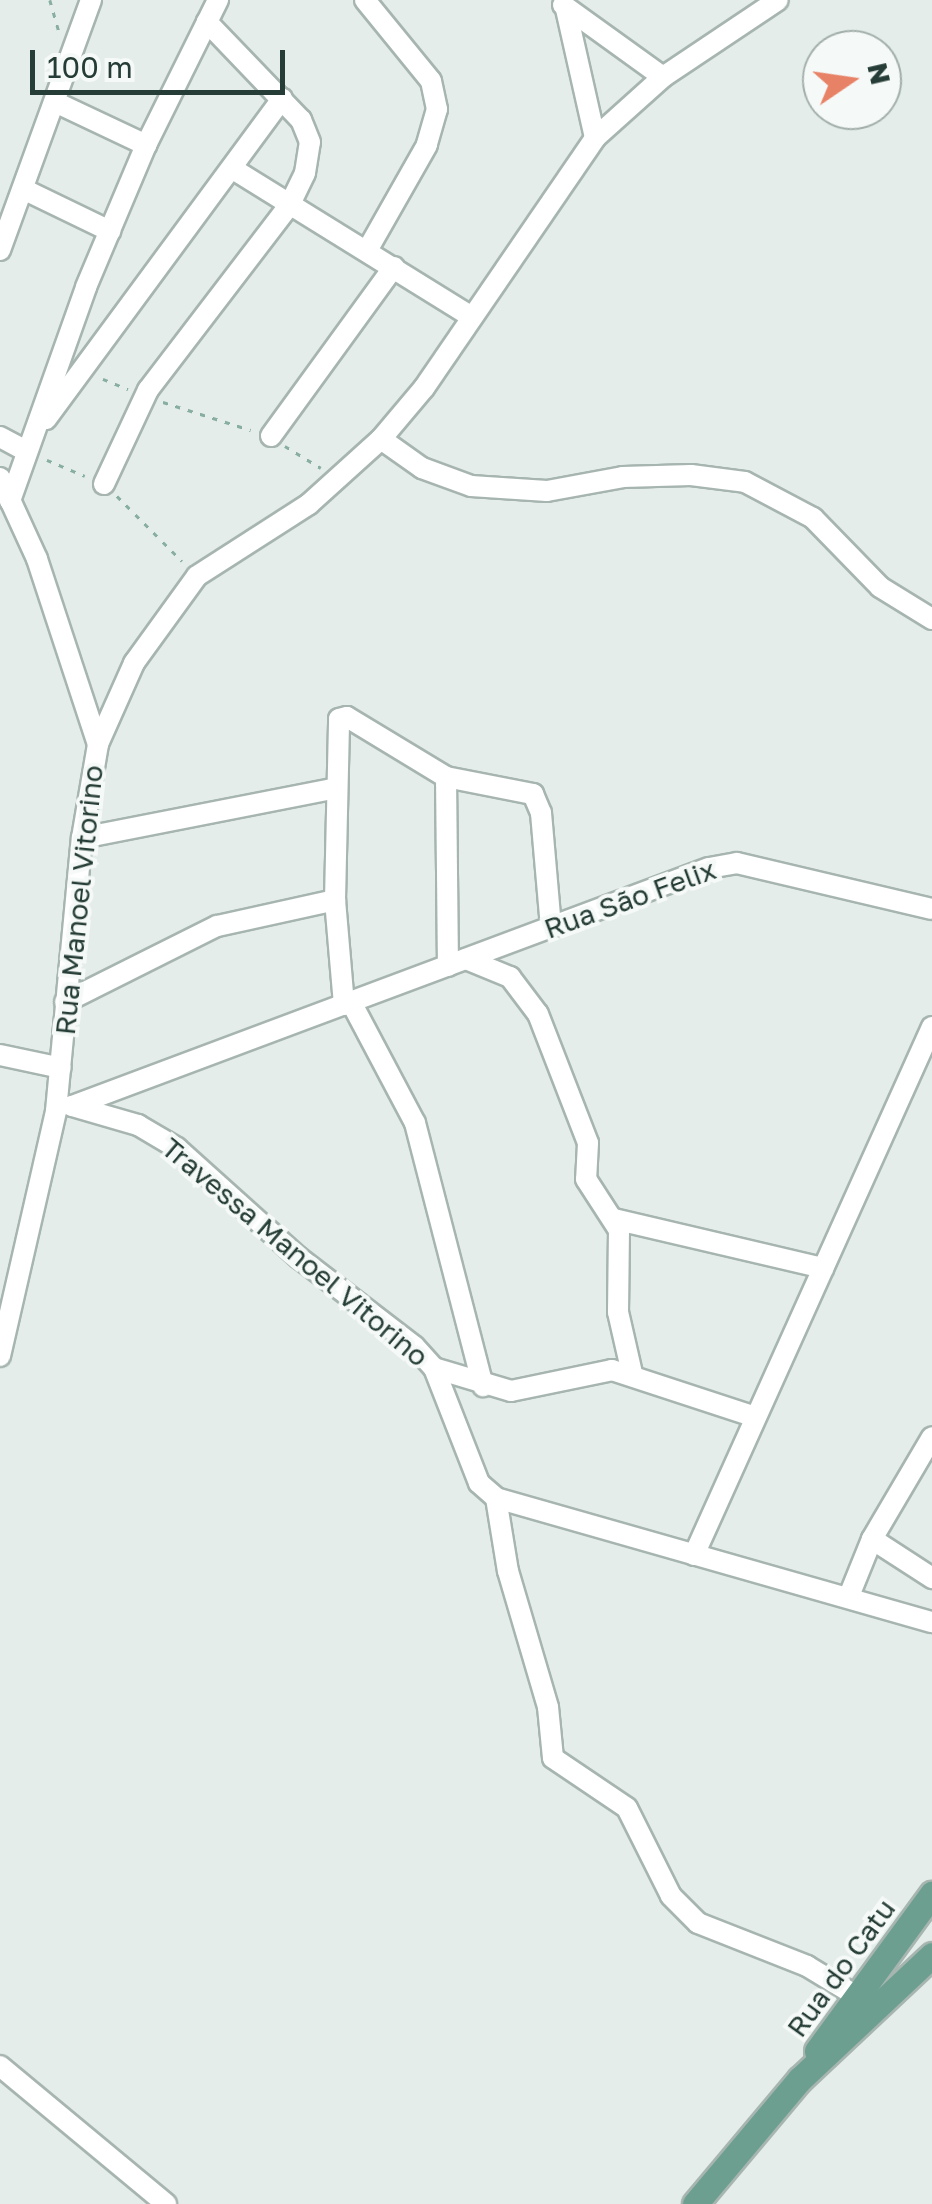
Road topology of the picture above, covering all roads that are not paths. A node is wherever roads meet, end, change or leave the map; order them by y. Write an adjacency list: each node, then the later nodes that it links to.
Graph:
1 (91, 0): 9 (street)
2 (218, 0): 6 (street)
3 (365, 0): 16 (street)
4 (778, 0): 7 (street, Rua Manoel Vitorino)
5 (563, 4): 7 (street); 10 (street)
6 (207, 22): 8 (street); 11 (street)
7 (663, 77): 10 (street, Rua Manoel Vitorino)
8 (282, 99): 12 (street); 14 (street)
9 (55, 102): 11 (street); 13 (street)
10 (595, 138): 19 (street, Rua Manoel Vitorino)
11 (146, 145): 15 (street)
12 (232, 168): 14 (street); 23 (street)
13 (23, 189): 15 (street); 17 (street)
14 (290, 204): 16 (street); 25 (street)
15 (110, 231): 23 (street)
16 (368, 249): 18 (street)
17 (0, 250)
18 (394, 268): 19 (street); 20 (street)
19 (472, 317): 22 (street, Rua Manoel Vitorino)
20 (270, 436)
21 (0, 437): 23 (street)
22 (380, 439): 27 (street); 28 (street, Rua Manoel Vitorino)
23 (30, 443): 26 (street)
24 (0, 478): 26 (street)
25 (104, 484)
26 (10, 501): 28 (street)
27 (932, 619)
28 (98, 744): 31 (street, Rua Manoel Vitorino)
29 (446, 778): 30 (street); 34 (street); 35 (street)
30 (336, 788): 31 (street); 32 (street)
31 (82, 838): 36 (street, Rua Manoel Vitorino)
32 (335, 900): 36 (street); 37 (street)
33 (932, 908): 34 (street, Rua São Felix)
34 (552, 927): 35 (street, Rua São Felix)
35 (457, 963): 37 (street, Rua São Felix); 42 (street)
36 (65, 1002): 40 (street, Rua Manoel Vitorino)
37 (347, 1004): 41 (street, Rua São Felix); 47 (street)
38 (932, 1027): 43 (street)
39 (0, 1055): 40 (street)
40 (62, 1068): 41 (street, Rua Manoel Vitorino)
41 (64, 1108): 44 (street, Rua Manoel Vitorino); 45 (street, Travessa Manoel Vitorino)
42 (614, 1219): 43 (street); 46 (street)
43 (823, 1268): 48 (street)
44 (0, 1356)
45 (434, 1368): 47 (street); 50 (street, Travessa Manoel Vitorino)
46 (632, 1373): 47 (street); 48 (street)
47 (483, 1386)
48 (756, 1417): 52 (street)
49 (932, 1436): 51 (street)
50 (496, 1498): 52 (street); 58 (street)
51 (872, 1539): 53 (street); 54 (street)
52 (694, 1555): 54 (street)
53 (932, 1578)
54 (849, 1596): 55 (street)
55 (932, 1622)
56 (932, 1894): 58 (main road, Rua do Catu)
57 (932, 1956): 60 (main road)
58 (853, 1994): 60 (main road, Rua do Catu)
59 (0, 2066): 61 (street)
60 (800, 2079): 62 (main road)
61 (166, 2204)
62 (695, 2204)

